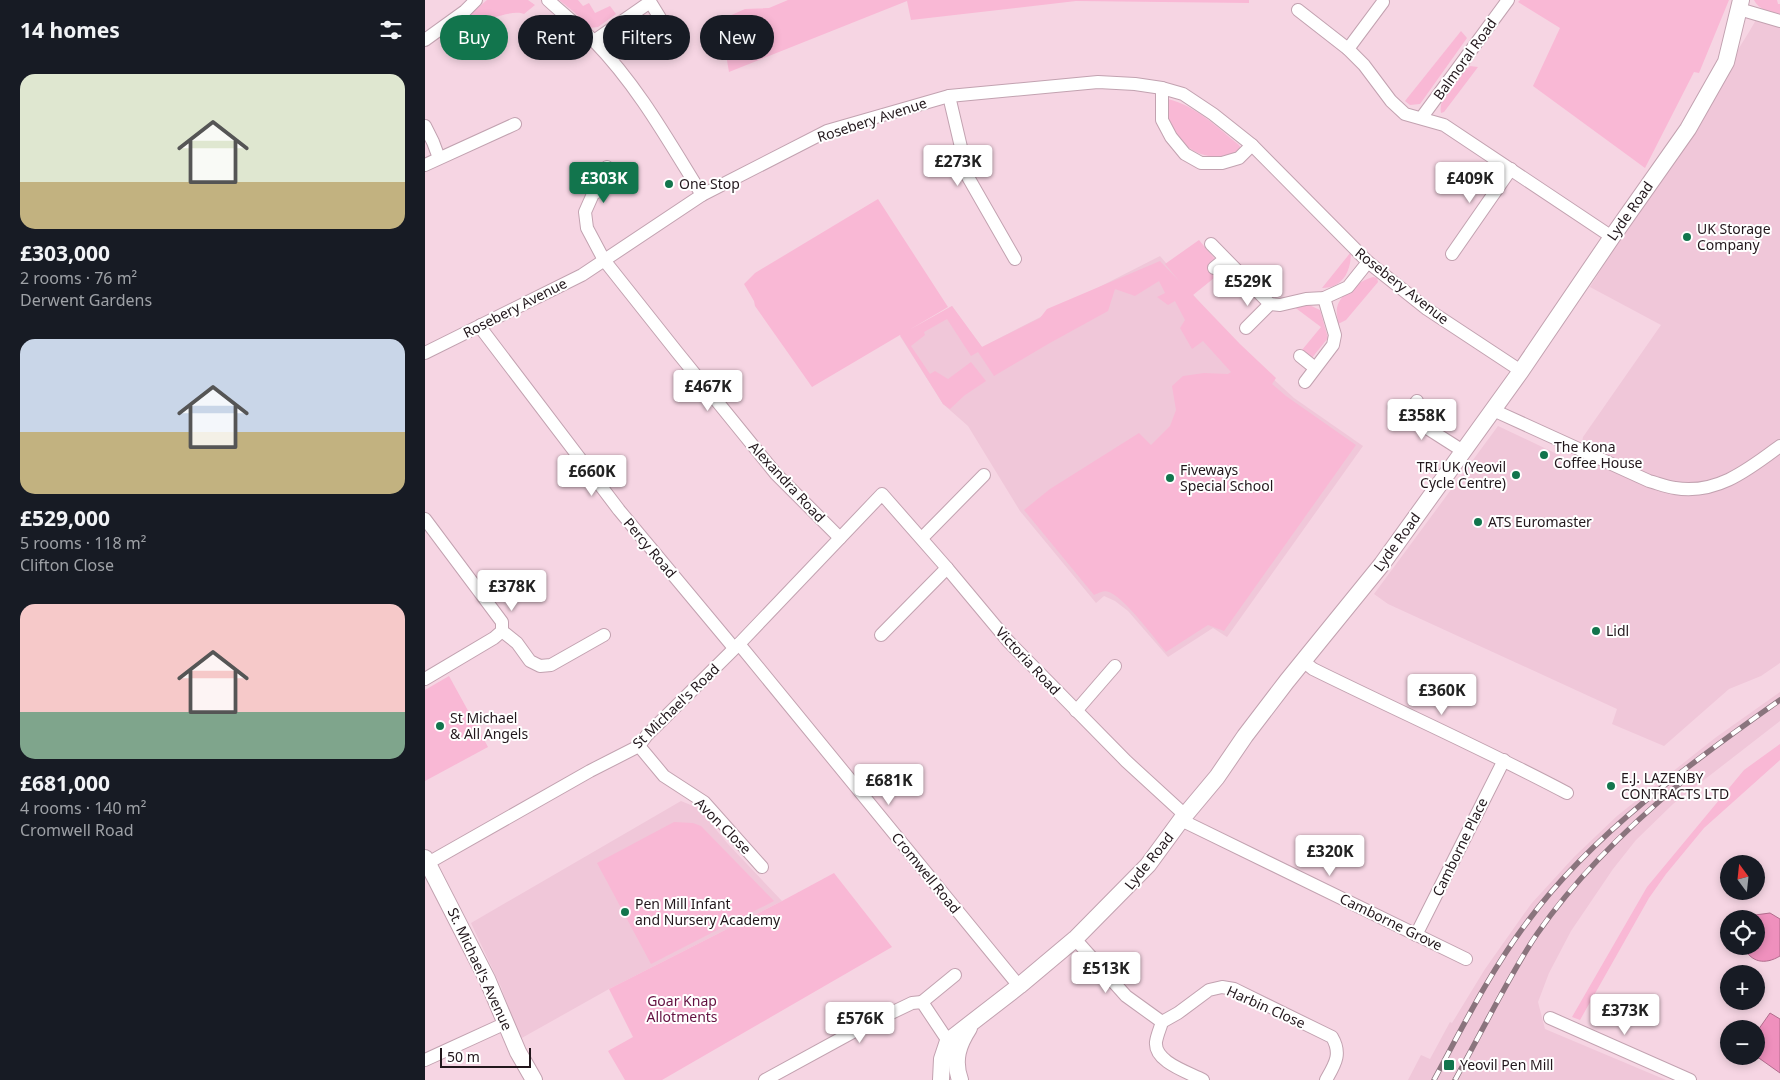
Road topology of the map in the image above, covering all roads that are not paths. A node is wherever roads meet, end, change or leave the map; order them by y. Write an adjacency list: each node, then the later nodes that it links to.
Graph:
1 (476, 0): 10 (street)
2 (548, 0): 11 (street)
3 (1508, 0): 15 (street, Balmoral Road)
4 (650, 1): 8 (street); 11 (street)
5 (1383, 2): 12 (street)
6 (1740, 5): 9 (street); 24 (street, Lyde Road)
7 (1298, 10): 12 (street)
8 (658, 15)
9 (1780, 21)
10 (425, 40)
11 (594, 42): 23 (street)
12 (1349, 49): 15 (street)
13 (1163, 88): 14 (street, Rosebery Avenue); 18 (street, Rosebery Avenue); 18 (street)
14 (949, 96): 23 (street, Rosebery Avenue); 27 (street)
15 (1422, 118): 22 (street)
16 (515, 124): 19 (street)
17 (425, 126): 19 (street)
18 (1252, 145): 30 (street, Rosebery Avenue)
19 (439, 158): 20 (street)
20 (425, 165)
21 (607, 168): 29 (street, Alexandra Road)
22 (1511, 169): 24 (street); 26 (street)
23 (702, 195): 29 (street, Rosebery Avenue)
24 (1612, 236): 39 (street, Lyde Road)
25 (1211, 244): 28 (street)
26 (1453, 254)
27 (1015, 259)
28 (1225, 259): 31 (street); 33 (street)
29 (604, 260): 34 (street, Rosebery Avenue); 50 (street, Alexandra Road)
30 (1368, 262): 32 (street); 39 (street, Rosebery Avenue)
31 (1214, 268)
32 (1325, 298): 33 (street); 38 (street)
33 (1270, 304): 35 (street)
34 (481, 325): 36 (street, Rosebery Avenue); 56 (street, Percy Road)
35 (1247, 328)
36 (425, 353)
37 (1300, 356): 38 (street)
38 (1315, 368): 40 (street)
39 (1521, 371): 43 (street, Lyde Road)
40 (1305, 382)
41 (1417, 401): 44 (street)
42 (1394, 408): 44 (street)
43 (1493, 410): 45 (street); 46 (street, Lyde Road)
44 (1407, 415): 46 (street)
45 (1780, 446)
46 (1463, 451): 57 (street, Lyde Road)
47 (984, 475): 51 (street)
48 (882, 494): 50 (street, St Michael's Road); 51 (street, Victoria Road)
49 (425, 519): 53 (street)
50 (840, 538): 56 (street, St Michael's Road)
51 (922, 538): 52 (street, Victoria Road)
52 (947, 568): 55 (street); 60 (street, Victoria Road)
53 (503, 631): 54 (street); 59 (street)
54 (604, 635)
55 (881, 635)
56 (737, 646): 61 (street, St Michael's Road); 71 (street, Cromwell Road)
57 (1303, 661): 62 (street); 64 (street, Lyde Road)
58 (1115, 666): 60 (street)
59 (425, 679)
60 (1076, 711): 64 (street, Victoria Road)
61 (639, 746): 65 (street, St Michael's Road); 66 (street, Avon Close)
62 (1504, 760): 63 (street); 67 (street, Camborne Place)
63 (1567, 793)
64 (1184, 818): 67 (street, Camborne Grove); 68 (street, Lyde Road)
65 (427, 860): 75 (street, St. Michael's Avenue)
66 (763, 867)
67 (1416, 935): 69 (street, Camborne Grove)
68 (1075, 939): 71 (street, Lyde Road); 74 (street)
69 (1466, 959)
70 (955, 975): 72 (street)
71 (1019, 986): 76 (street, Lyde Road)
72 (922, 1002): 76 (street); 79 (street)
73 (1550, 1018): 84 (street)
74 (1162, 1022): 82 (street); 83 (street, Harbin Close)
75 (506, 1023): 77 (street); 78 (street, St. Michael's Avenue)
76 (953, 1047): 80 (street); 81 (street)
77 (425, 1060)
78 (534, 1080)
79 (765, 1080)
80 (941, 1080)
81 (960, 1080)
82 (1203, 1080)
83 (1326, 1080)
84 (1690, 1080)

